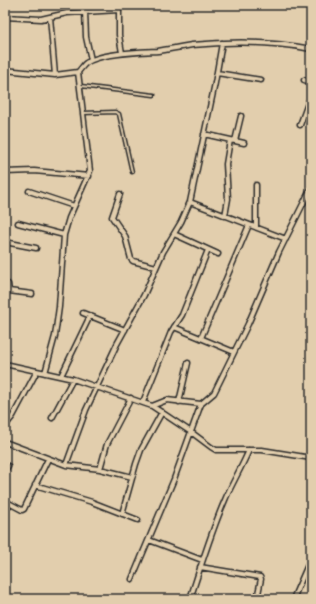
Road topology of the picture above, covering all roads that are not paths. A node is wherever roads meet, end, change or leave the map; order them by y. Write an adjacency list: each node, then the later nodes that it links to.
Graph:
1 (119, 5): 2 (street)
2 (119, 10): 3 (street); 8 (street)
3 (86, 11): 5 (street); 9 (street)
4 (5, 17): 5 (street)
5 (50, 18): 13 (street)
6 (222, 43): 7 (street); 8 (street); 12 (street)
7 (311, 49)
8 (122, 53): 9 (street)
9 (91, 60): 11 (street)
10 (5, 70): 13 (street)
11 (78, 72): 13 (street); 17 (street)
12 (216, 73): 14 (street); 23 (street)
13 (55, 74)
14 (261, 80)
15 (304, 80): 16 (street)
16 (311, 82)
17 (80, 86): 18 (lane); 20 (street)
18 (154, 95)
19 (311, 95): 22 (street)
20 (84, 113): 28 (lane); 29 (street)
21 (242, 116): 25 (street)
22 (300, 125)
23 (204, 134): 24 (street); 34 (street)
24 (230, 140): 25 (street); 36 (street)
25 (235, 141): 26 (street)
26 (244, 143)
27 (5, 172): 29 (street)
28 (132, 172)
29 (89, 176): 35 (street)
30 (256, 185): 39 (street)
31 (311, 188): 42 (street)
32 (29, 191): 35 (street)
33 (120, 194): 47 (street)
34 (190, 202): 36 (street); 40 (street)
35 (74, 206): 41 (street)
36 (225, 216): 38 (street)
37 (18, 223): 41 (street)
38 (249, 225): 39 (street); 54 (street)
39 (256, 228): 42 (street)
40 (174, 234): 45 (street); 47 (street)
41 (64, 235): 59 (street)
42 (286, 239): 55 (street)
43 (5, 242): 44 (street)
44 (36, 248)
45 (208, 250): 46 (street); 52 (street)
46 (218, 254)
47 (156, 267): 53 (street)
48 (5, 283): 49 (street)
49 (32, 294)
50 (83, 313): 51 (street)
51 (90, 316): 53 (street); 60 (street)
52 (174, 326): 54 (street); 64 (street)
53 (125, 330): 62 (street)
54 (201, 338): 55 (street)
55 (234, 352): 66 (street)
56 (188, 363): 65 (street)
57 (5, 364): 58 (street)
58 (37, 371): 59 (street); 70 (street)
59 (45, 373): 60 (street)
60 (61, 376): 61 (street)
61 (73, 379): 62 (street); 69 (street)
62 (97, 387): 63 (street); 76 (street)
63 (131, 398): 64 (street); 78 (street)
64 (143, 402): 67 (street)
65 (179, 402): 66 (street); 67 (street)
66 (201, 404): 71 (street)
67 (152, 406): 68 (street)
68 (162, 412): 71 (street); 80 (street)
69 (52, 418)
70 (5, 426)
71 (191, 432): 73 (street); 85 (street)
72 (5, 442): 75 (street)
73 (249, 450): 74 (street); 87 (street)
74 (311, 458)
75 (48, 459): 76 (street); 81 (street)
76 (66, 465): 78 (street)
77 (8, 466): 79 (street)
78 (100, 469): 80 (street)
79 (5, 471)
80 (132, 477): 83 (street)
81 (35, 485): 82 (street); 83 (street)
82 (5, 501)
83 (122, 514): 84 (street)
84 (138, 520)
85 (149, 540): 87 (street); 89 (street)
86 (311, 558): 92 (street)
87 (202, 560): 88 (street)
88 (200, 567): 90 (street); 91 (street)
89 (132, 579)
90 (190, 599)
91 (257, 599)
92 (294, 599)

